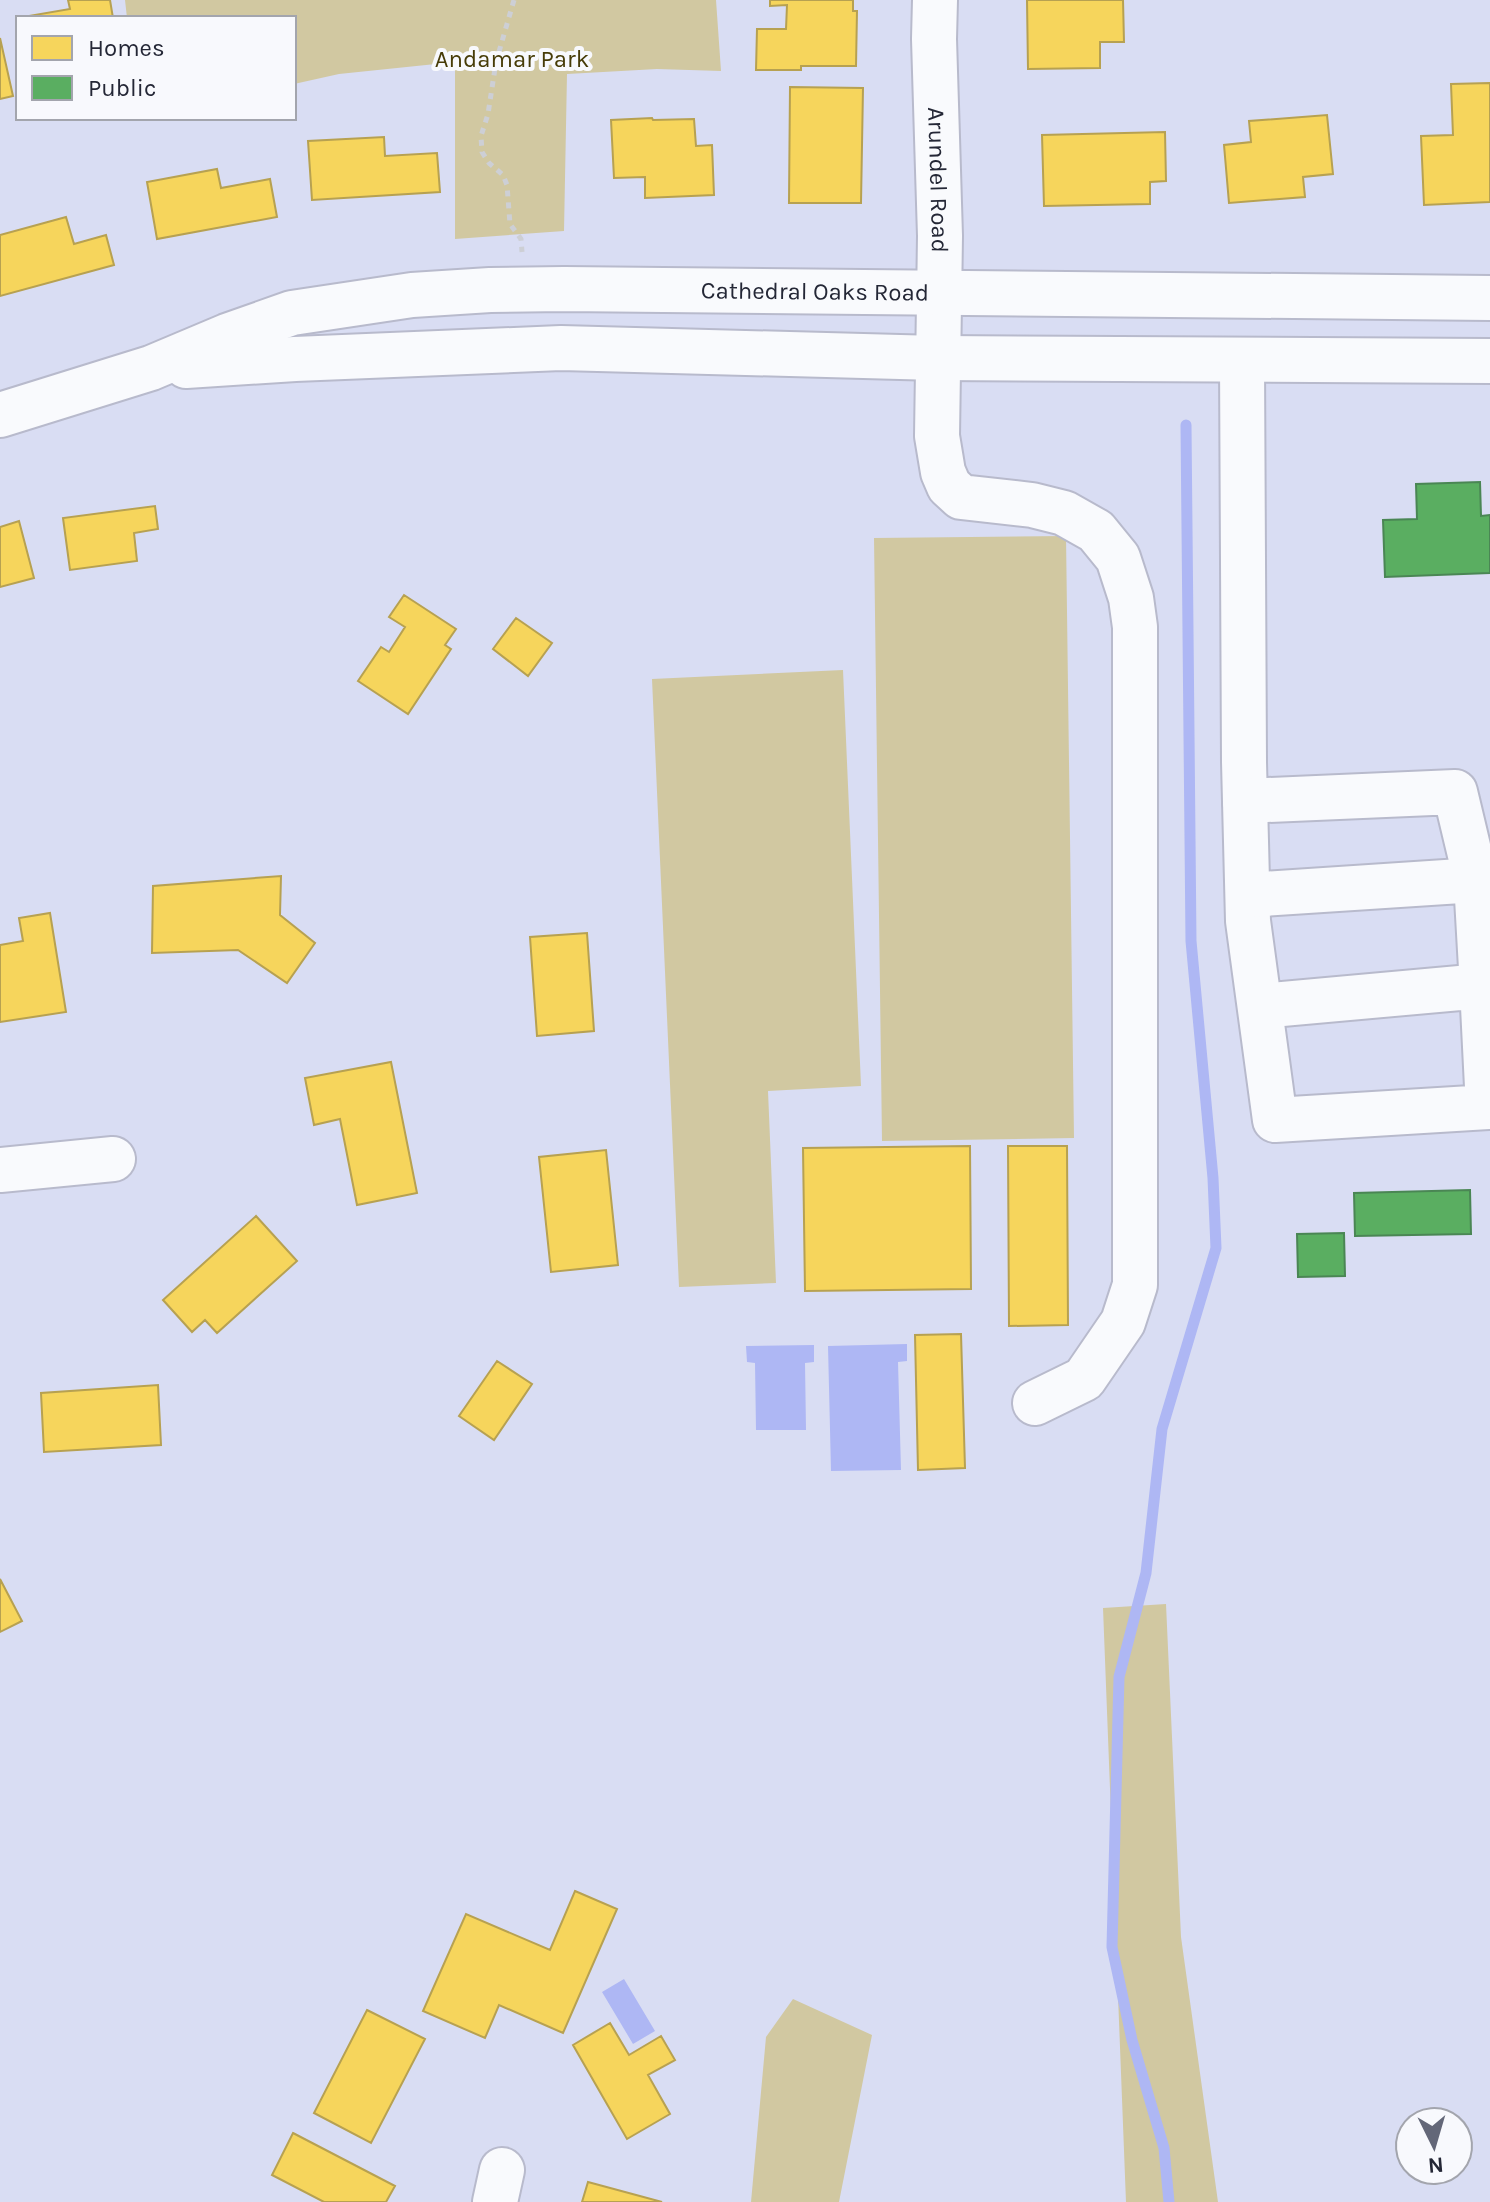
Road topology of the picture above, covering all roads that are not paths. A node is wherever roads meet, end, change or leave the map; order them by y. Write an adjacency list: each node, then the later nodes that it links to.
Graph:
1 (935, 0): 2 (main road, Arundel Road)
2 (938, 291): 3 (main road, Cathedral Oaks Road); 4 (main road, Arundel Road); 7 (main road, Cathedral Oaks Road)
3 (1490, 298)
4 (937, 358): 5 (main road, Cathedral Oaks Road); 7 (main road, Cathedral Oaks Road); 16 (main road, Arundel Road)
5 (1242, 361): 6 (main road, Cathedral Oaks Road); 9 (main road)
6 (1490, 361)
7 (151, 368): 8 (main road, Cathedral Oaks Road)
8 (0, 415)
9 (1245, 801): 10 (main road); 11 (main road)
10 (1476, 880): 11 (main road); 12 (main road)
11 (1248, 895): 13 (main road)
12 (1482, 986): 13 (main road); 13 (main road)
13 (1261, 1006)
14 (113, 1159): 15 (main road)
15 (0, 1170)
16 (1035, 1403)

